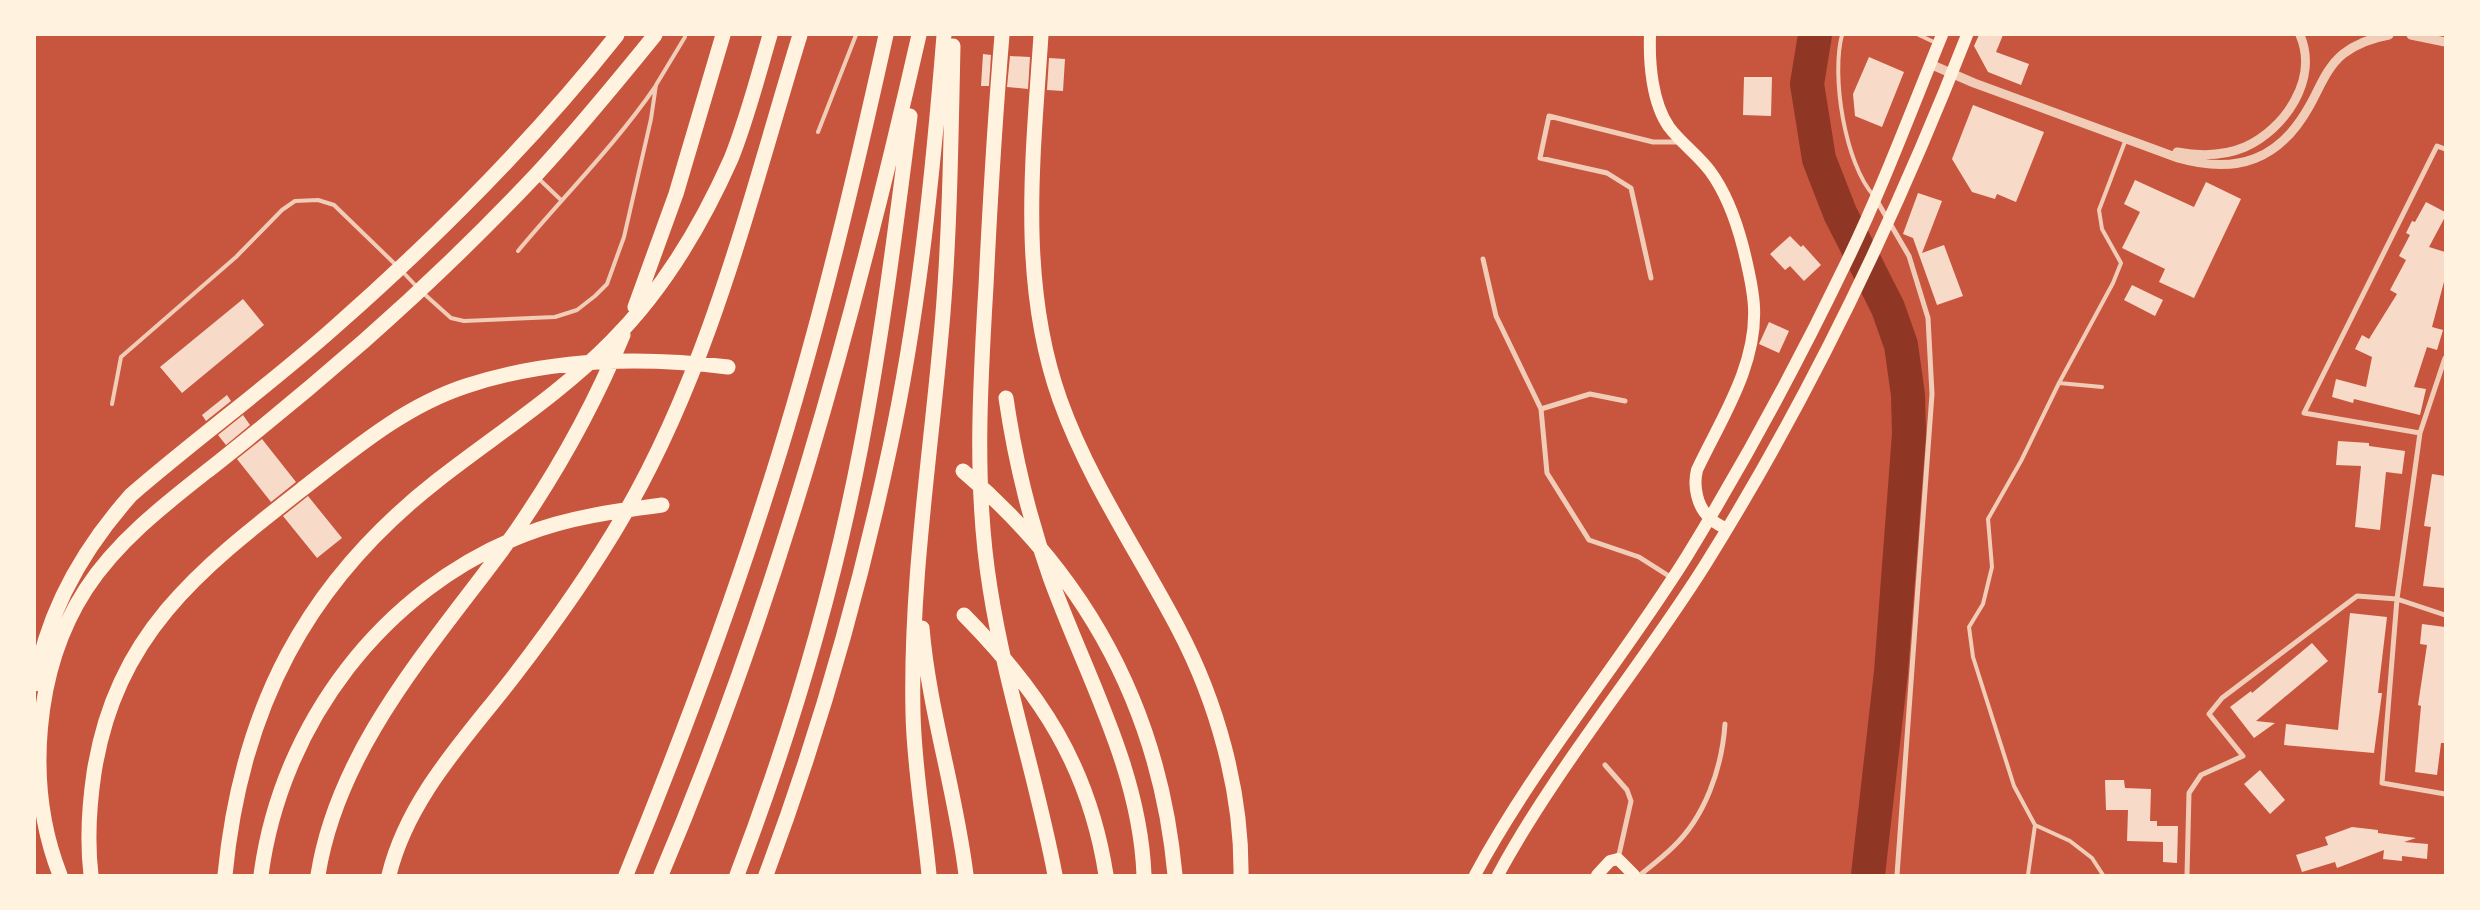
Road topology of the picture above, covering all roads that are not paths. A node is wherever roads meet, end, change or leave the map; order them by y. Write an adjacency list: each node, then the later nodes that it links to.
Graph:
1 (616, 35): 54 (highway)
2 (655, 35): 30 (highway)
3 (723, 35): 66 (highway)
4 (770, 35): 64 (highway)
5 (800, 35): 67 (highway)
6 (856, 35): 26 (lane)
7 (886, 35): 68 (highway)
8 (918, 35): 69 (highway); 70 (highway)
9 (944, 35): 61 (highway)
10 (953, 35): 48 (highway)
11 (1002, 35): 73 (highway)
12 (1041, 35): 77 (highway)
13 (1650, 35): 28 (main road)
14 (1842, 35): 31 (lane)
15 (1918, 35): 21 (lane)
16 (1967, 35): 24 (main road)
17 (2300, 35): 27 (street)
18 (2389, 35): 27 (street)
19 (2411, 35): 22 (street)
20 (685, 37): 25 (lane)
21 (1940, 39): 23 (main road)
22 (2445, 42)
23 (1930, 64): 24 (street); 31 (main road)
24 (1952, 73): 27 (street); 49 (main road)
25 (656, 85): 32 (lane); 42 (lane)
26 (818, 132)
27 (2126, 138): 38 (lane)
28 (1681, 142): 35 (street); 47 (main road)
29 (2445, 148): 44 (street)
30 (535, 176): 32 (lane); 62 (highway)
31 (1875, 197): 47 (main road); 83 (street)
32 (561, 200): 33 (lane)
33 (518, 251)
34 (1483, 259): 43 (street)
35 (1651, 278)
36 (2445, 358): 44 (street)
37 (728, 367): 63 (highway)
38 (2059, 383): 39 (lane); 59 (lane)
39 (2102, 387)
40 (1006, 398): 75 (highway)
41 (1625, 401): 43 (street)
42 (112, 404)
43 (1541, 409): 50 (street)
44 (2420, 433): 51 (street)
45 (963, 471): 76 (highway)
46 (662, 506): 65 (highway)
47 (1709, 518): 49 (main road); 50 (main road)
48 (920, 529): 71 (highway); 72 (highway)
49 (1727, 529): 79 (main road)
50 (1672, 578): 78 (main road)
51 (2397, 599): 52 (street); 58 (street); 86 (street)
52 (2445, 614)
53 (964, 615): 74 (highway)
54 (35, 684)
55 (1725, 724): 82 (street)
56 (1605, 765): 60 (street)
57 (35, 792): 62 (highway)
58 (2445, 794)
59 (2035, 825): 84 (lane); 85 (lane)
60 (1618, 859): 80 (main road); 81 (main road)
61 (768, 869)
62 (59, 873)
63 (91, 875)
64 (226, 875)
65 (261, 875)
66 (318, 875)
67 (389, 875)
68 (626, 875)
69 (661, 875)
70 (737, 875)
71 (929, 875)
72 (966, 875)
73 (1054, 875)
74 (1106, 875)
75 (1144, 875)
76 (1175, 875)
77 (1241, 875)
78 (1475, 875)
79 (1498, 875)
80 (1597, 875)
81 (1634, 875)
82 (1640, 875)
83 (1897, 875)
84 (2028, 875)
85 (2103, 875)
86 (2187, 875)

